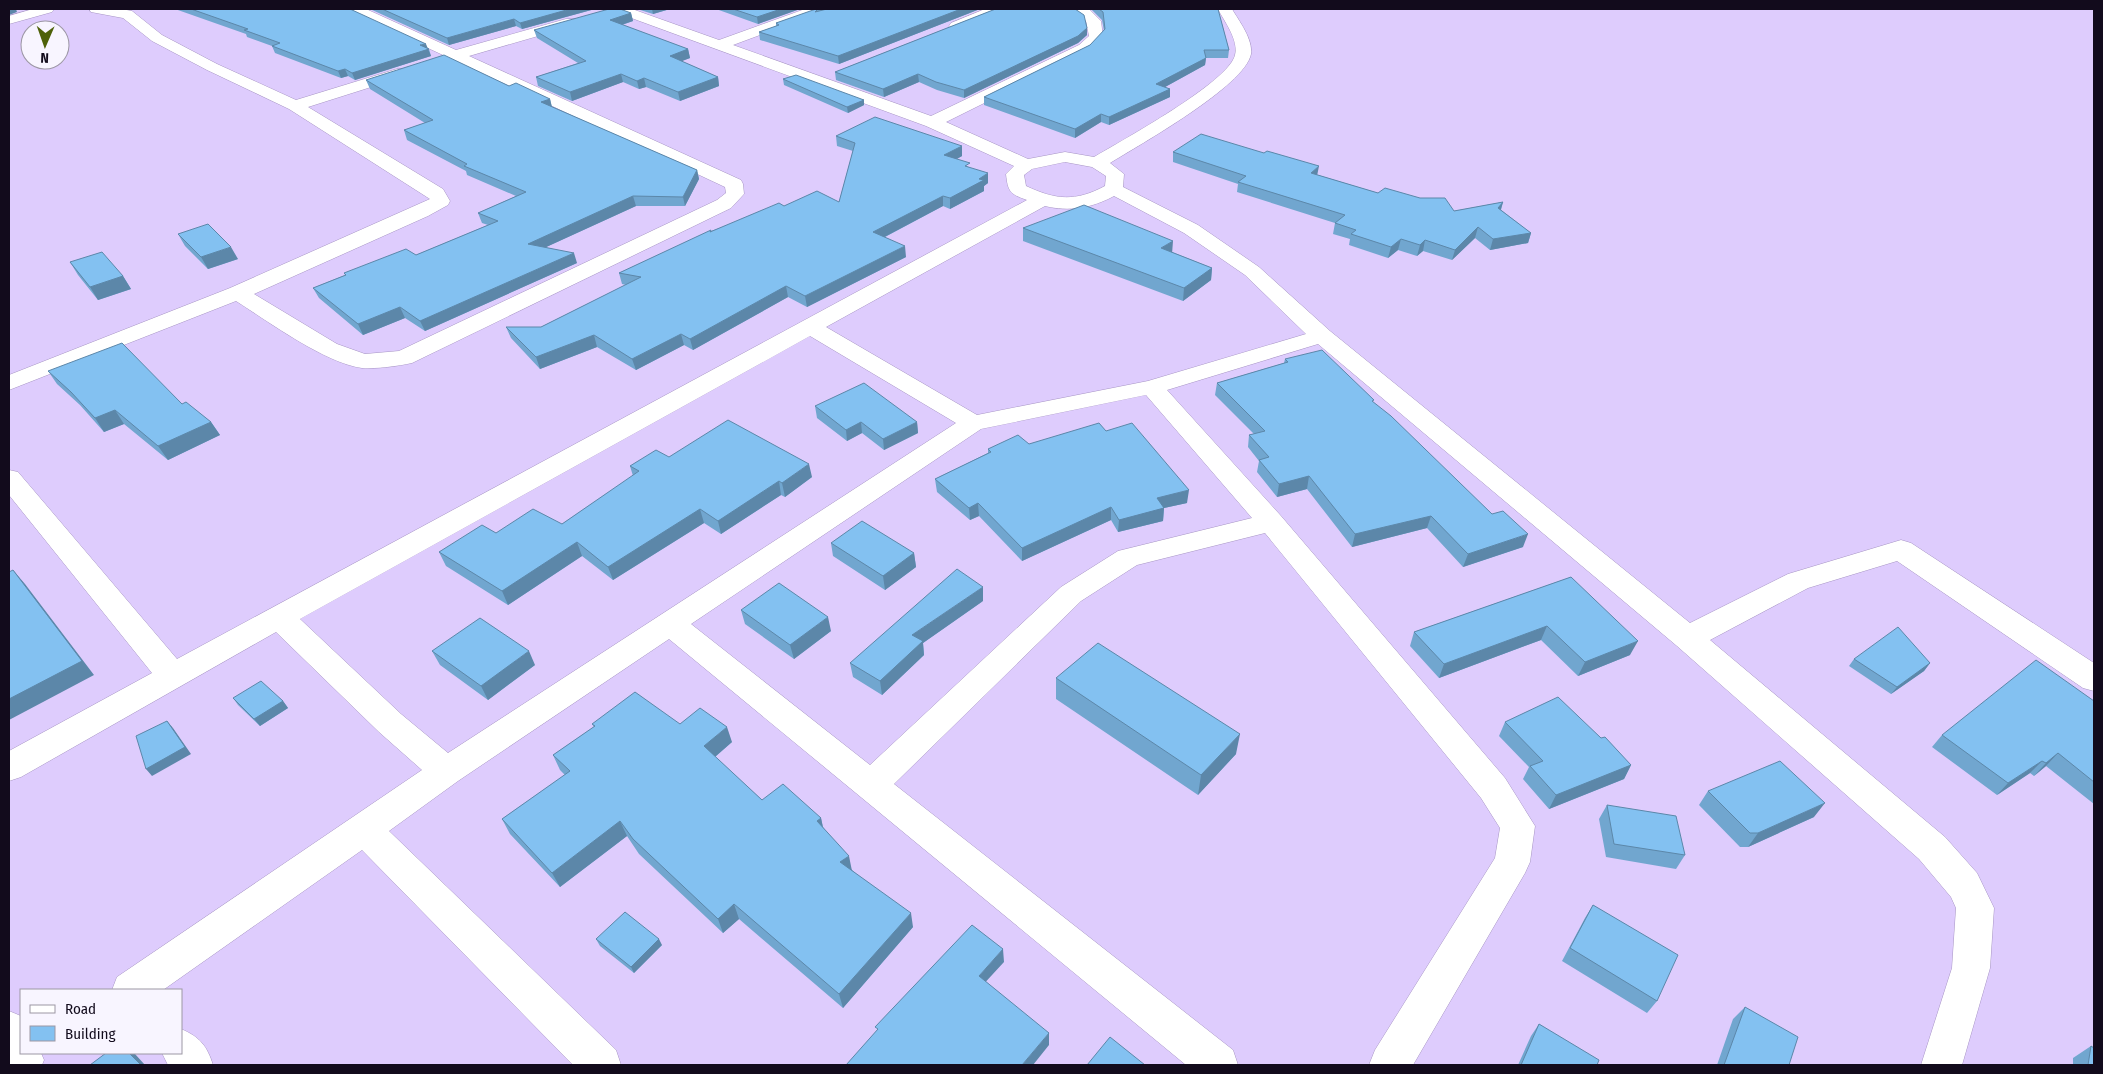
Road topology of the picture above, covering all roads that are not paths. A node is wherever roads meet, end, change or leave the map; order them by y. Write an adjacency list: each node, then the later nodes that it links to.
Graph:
1 (47, 9): 10 (street)
2 (96, 9): 18 (street)
3 (355, 9): 13 (street)
4 (817, 9): 12 (street)
5 (995, 9): 11 (street)
6 (1074, 9): 19 (street)
7 (1225, 9): 20 (street)
8 (614, 10): 12 (street)
9 (587, 17): 13 (street)
10 (9, 20)
11 (943, 31)
12 (722, 44): 17 (street)
13 (456, 55): 14 (street); 24 (street)
14 (437, 61)
15 (418, 67): 18 (street)
16 (835, 73): 17 (street)
17 (817, 80): 19 (street)
18 (295, 106): 24 (street)
19 (932, 122): 21 (street)
20 (1097, 163): 21 (street); 22 (street)
21 (1026, 164): 23 (street)
22 (1114, 189): 23 (street); 26 (street)
23 (1040, 201): 25 (street)
24 (238, 293): 27 (street)
25 (810, 327): 29 (street); 32 (street)
26 (1322, 336): 28 (street); 34 (street)
27 (9, 383)
28 (1152, 387): 29 (street); 31 (street)
29 (973, 423): 33 (street)
30 (9, 478): 35 (street)
31 (1271, 522): 39 (street); 46 (street)
32 (279, 616): 35 (street); 38 (street)
33 (670, 623): 38 (street); 39 (street)
34 (1688, 638): 36 (street); 47 (street)
35 (172, 675): 37 (street)
36 (2094, 679)
37 (9, 767)
38 (446, 770): 40 (street)
39 (872, 784): 45 (street)
40 (364, 829): 41 (street); 44 (street)
41 (136, 989)
42 (182, 1050): 43 (street)
43 (193, 1065)
44 (601, 1065)
45 (1218, 1065)
46 (1390, 1065)
47 (1942, 1065)

